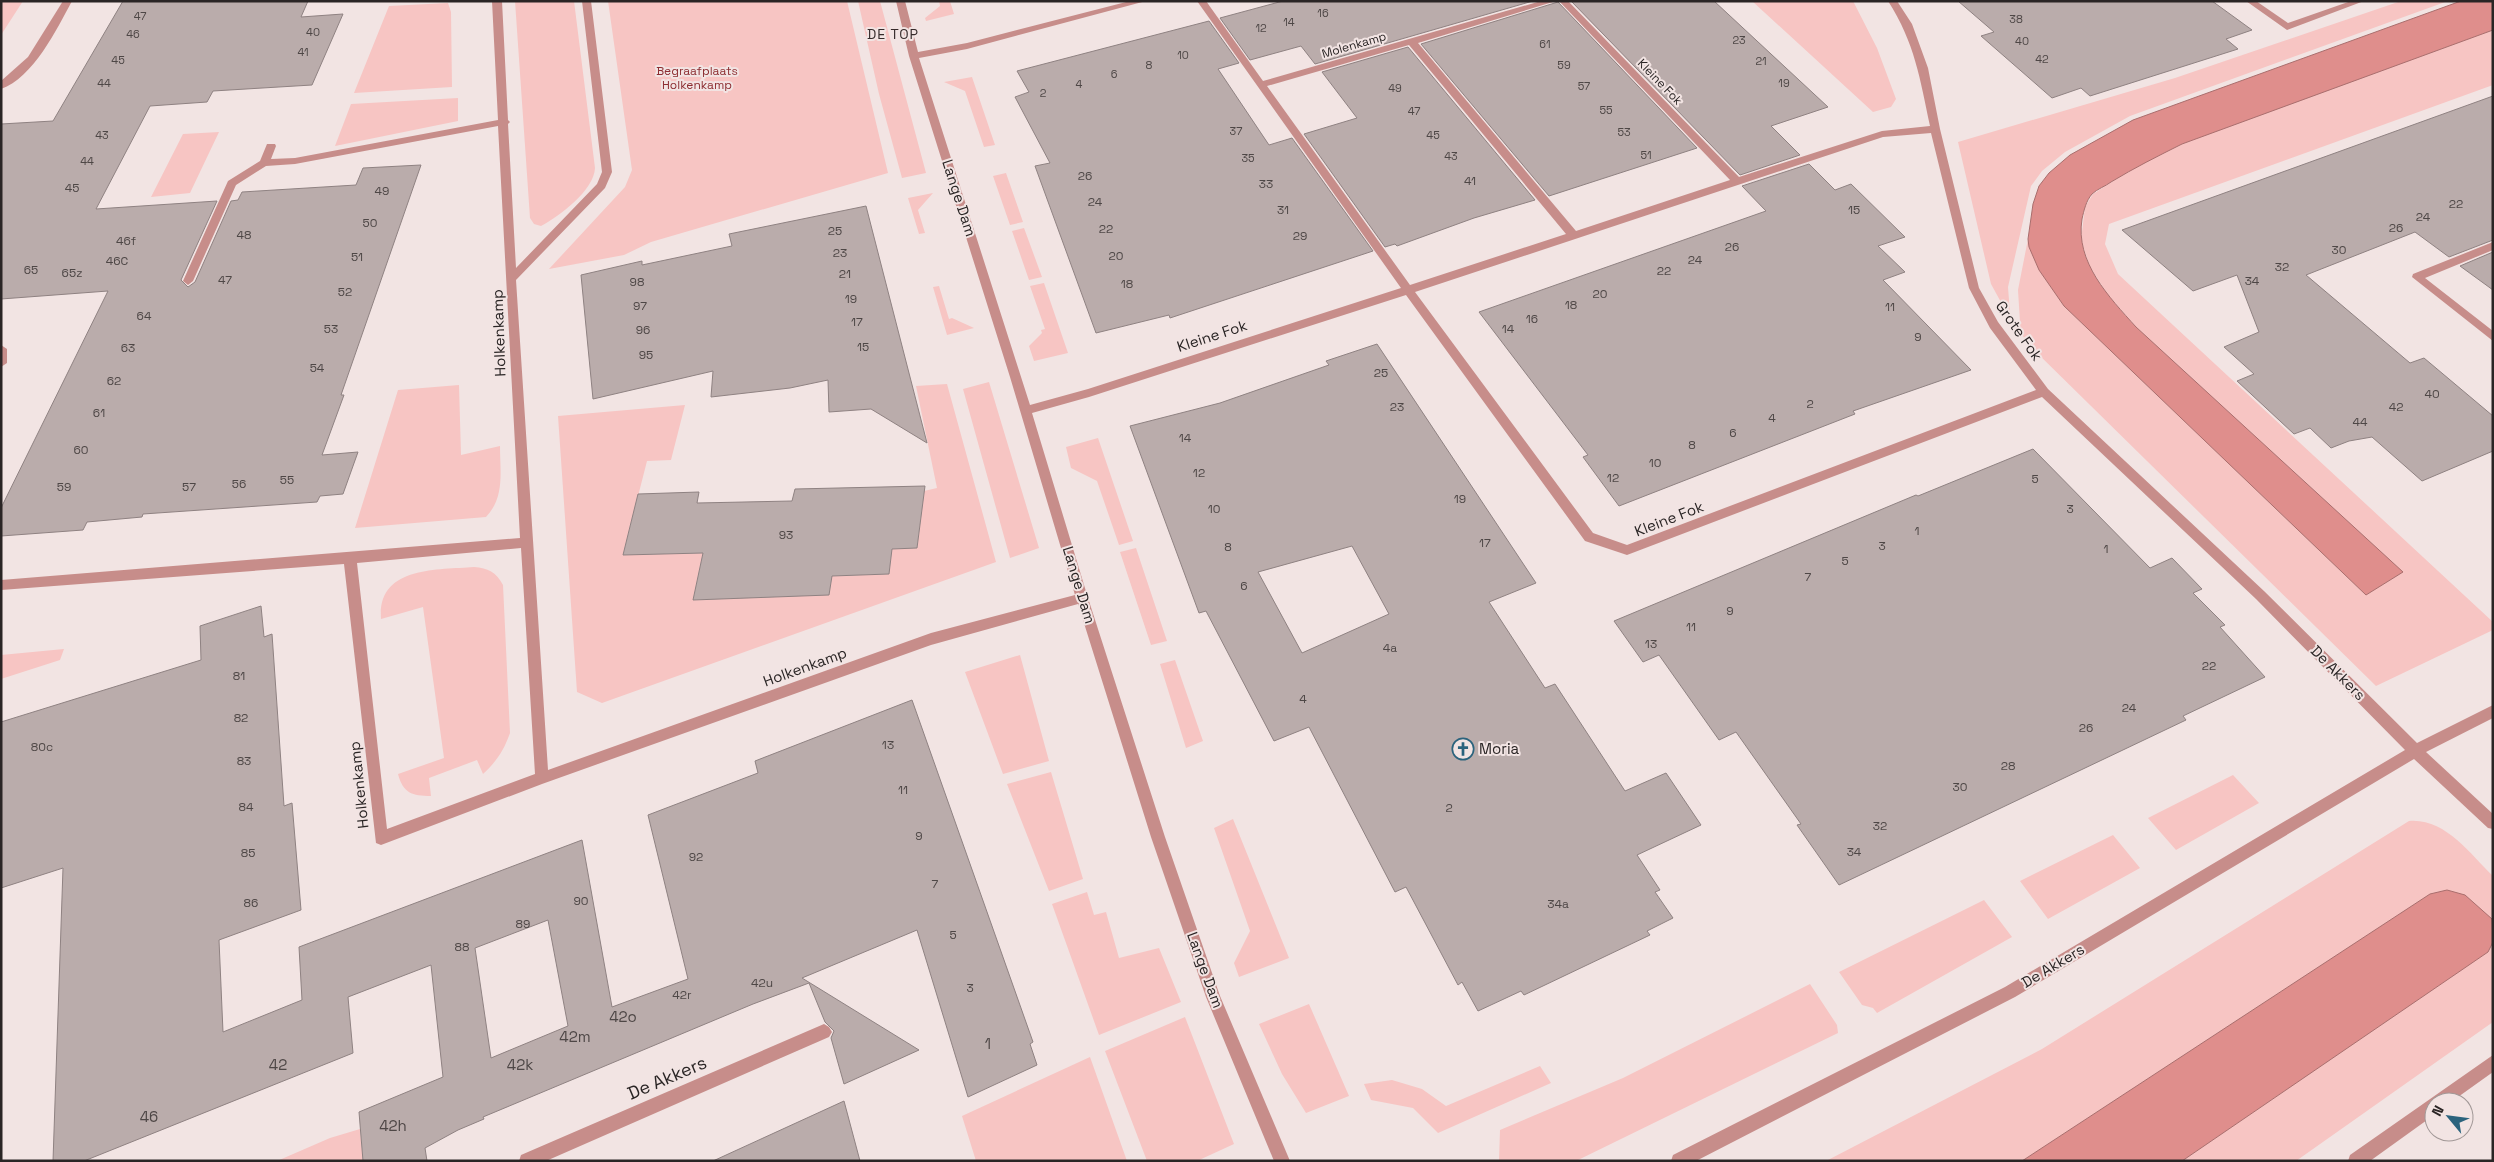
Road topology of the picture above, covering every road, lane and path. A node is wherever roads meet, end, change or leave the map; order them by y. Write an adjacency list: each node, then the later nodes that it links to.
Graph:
1 (68, 1): 15 (street)
2 (497, 1): 16 (street, Holkenkamp)
3 (586, 1): 23 (street)
4 (900, 1): 13 (street, Lange Dam)
5 (1140, 1): 13 (street)
6 (1201, 1): 14 (street)
7 (1552, 1): 12 (street, Molenkamp)
8 (1563, 1): 20 (street, Kleine Fok)
9 (1892, 1): 17 (street, Grote Fok)
10 (2250, 1): 11 (street)
11 (2360, 1)
12 (1411, 41): 14 (street, Molenkamp); 21 (street)
13 (914, 56): 30 (street, Lange Dam)
14 (1261, 85): 25 (street, Kleine Fok)
15 (1, 86)
16 (505, 122): 19 (street); 23 (street, Holkenkamp)
17 (1935, 129): 20 (street, Kleine Fok); 29 (street, Grote Fok)
18 (271, 146): 19 (street)
19 (264, 163): 24 (street)
20 (1738, 181): 21 (street, Kleine Fok)
21 (1574, 235): 25 (street, Kleine Fok)
22 (2493, 246): 26 (street)
23 (513, 277): 31 (street, Holkenkamp)
24 (188, 281)
25 (1408, 290): 29 (street, Kleine Fok); 30 (street, Kleine Fok)
26 (2493, 337)
27 (1, 349): 28 (street)
28 (1, 363)
29 (2044, 392): 34 (street, Grote Fok)
30 (1026, 410): 35 (street, Lange Dam)
31 (527, 542): 32 (street); 38 (street, Holkenkamp)
32 (350, 558): 33 (street); 38 (street, Holkenkamp)
33 (1, 585)
34 (2260, 595): 37 (street, De Akkers)
35 (1082, 598): 38 (street, Holkenkamp); 45 (street, Lange Dam)
36 (2493, 711): 37 (street, De Akkers)
37 (2415, 751): 39 (street); 46 (street, De Akkers)
38 (542, 778)
39 (2493, 823)
40 (824, 1032): 44 (street, De Akkers)
41 (2493, 1062): 42 (street)
42 (2452, 1092)
43 (2424, 1112): 47 (street)
44 (527, 1161)
45 (1282, 1161)
46 (1679, 1161)
47 (2356, 1161)

